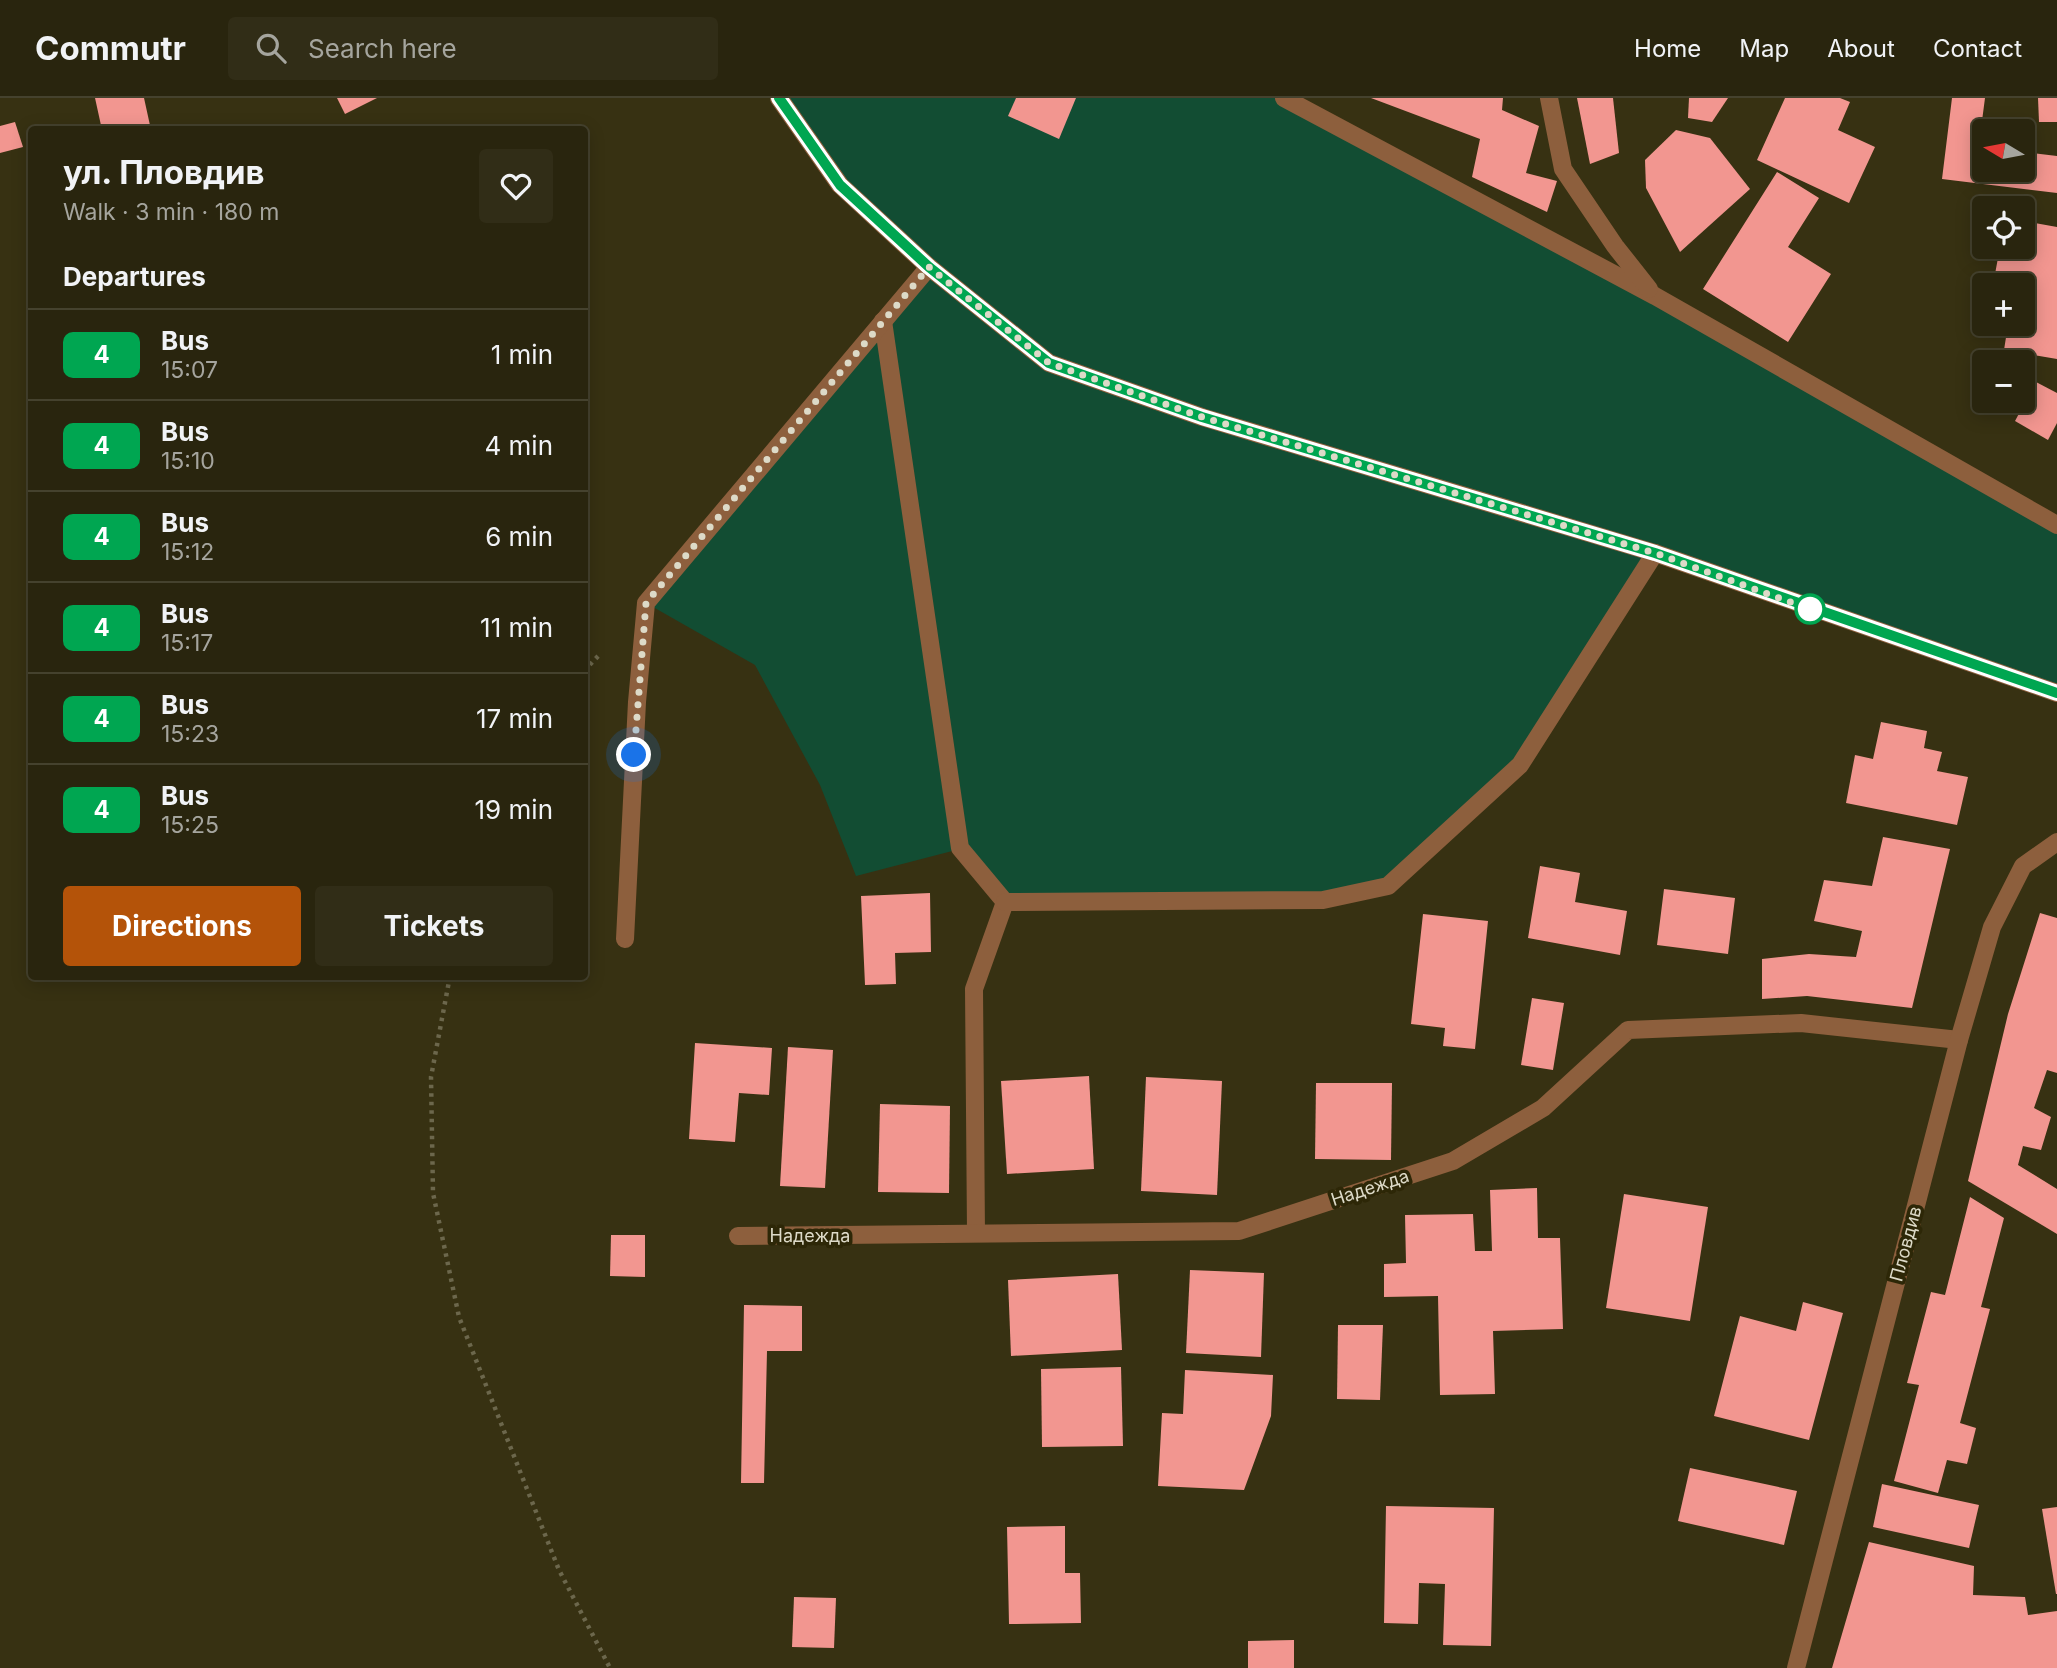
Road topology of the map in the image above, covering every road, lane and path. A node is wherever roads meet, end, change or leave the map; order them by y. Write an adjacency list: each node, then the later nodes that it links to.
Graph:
1 (779, 98): 4 (street)
2 (1284, 98): 5 (street)
3 (1549, 98): 5 (street)
4 (929, 267): 6 (street); 8 (street)
5 (1655, 296): 7 (street)
6 (883, 321): 11 (street); 12 (street)
7 (2057, 525)
8 (1655, 553): 9 (street); 11 (street)
9 (2057, 693)
10 (2057, 842): 14 (street, Пловдив)
11 (1005, 902): 15 (street)
12 (625, 939)
13 (449, 980): 17 (path)
14 (1959, 1040): 15 (street, Надежда); 18 (street, Пловдив)
15 (976, 1233): 16 (street, Надежда)
16 (738, 1236)
17 (610, 1668)
18 (1796, 1668)

